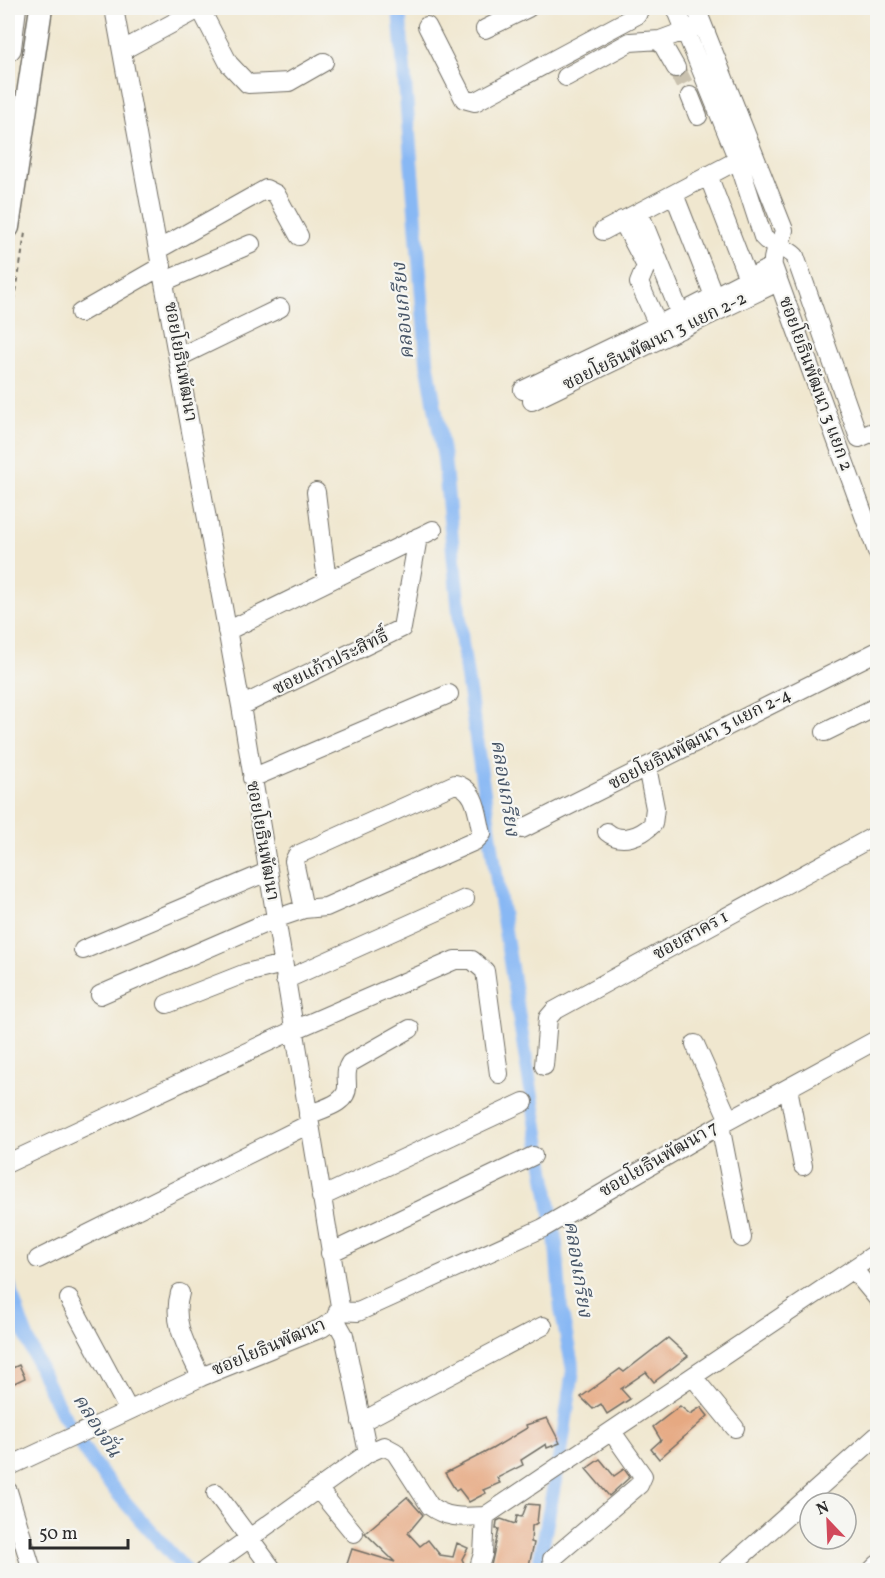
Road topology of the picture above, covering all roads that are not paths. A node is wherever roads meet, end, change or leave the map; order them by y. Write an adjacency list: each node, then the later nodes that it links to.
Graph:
1 (13, 8): 12 (highway)
2 (41, 8): 23 (main road)
3 (114, 8): 13 (street, ซอยโยธินพัฒนา)
4 (201, 8): 13 (street); 14 (street)
5 (528, 8): 10 (street)
6 (640, 8): 9 (street)
7 (676, 8): 8 (street, ซอยโยธินพัฒนา 3 แยก 2)
8 (694, 21): 11 (street); 19 (street, ซอยโยธินพัฒนา 3 แยก 2); 27 (street, ซอยโยธินพัฒนา 3 แยก 2)
9 (428, 26)
10 (485, 29)
11 (660, 40): 15 (street); 16 (street)
12 (8, 48)
13 (123, 50): 28 (street, ซอยโยธินพัฒนา)
14 (324, 62)
15 (676, 68)
16 (566, 77)
17 (690, 96): 18 (street)
18 (699, 116)
19 (738, 160): 20 (street); 27 (street, ซอยโยธินพัฒนา 3 แยก 2)
20 (708, 175): 21 (street); 30 (street)
21 (674, 194): 22 (street); 31 (street)
22 (630, 216): 24 (street); 34 (street); 35 (street)
23 (8, 226)
24 (603, 231)
25 (299, 236): 28 (street)
26 (251, 244): 28 (street)
27 (777, 247): 29 (street, ซอยโยธินพัฒนา 3 แยก 2); 37 (street, ซอยโยธินพัฒนา 3 แยก 2)
28 (162, 265): 33 (street); 36 (street, ซอยโยธินพัฒนา)
29 (776, 274): 30 (street); 35 (street, ซอยโยธินพัฒนา 3 แยก 2-2); 39 (street, ซอยโยธินพัฒนา 3 แยก 2)
30 (748, 279): 31 (street)
31 (714, 296): 34 (street)
32 (280, 308): 36 (street)
33 (81, 313)
34 (680, 313): 35 (street)
35 (658, 325)
36 (179, 357): 41 (street, ซอยโยธินพัฒนา)
37 (878, 430)
38 (316, 492): 40 (street)
39 (878, 554)
40 (327, 582): 41 (street); 44 (street, ซอยแก้วประสิทธื์)
41 (226, 631): 44 (street, ซอยโยธินพัฒนา)
42 (878, 651): 47 (street, ซอยโยธินพัฒนา 3 แยก 2-4)
43 (449, 694): 48 (street)
44 (241, 706): 48 (street, ซอยโยธินพัฒนา)
45 (878, 706): 46 (street)
46 (825, 732)
47 (647, 767): 49 (street, ซอยโยธินพัฒนา 3 แยก 2-4); 50 (street)
48 (252, 778): 52 (street, ซอยโยธินพัฒนา)
49 (522, 829)
50 (607, 832)
51 (878, 834): 64 (street, ซอยสาคร 1)
52 (267, 872): 55 (street, ซอยโยธินพัฒนา); 56 (street)
53 (465, 899): 57 (street)
54 (304, 909): 54 (street); 55 (street)
55 (275, 919): 57 (street, ซอยโยธินพัฒนา); 58 (street)
56 (83, 950)
57 (284, 972): 59 (street); 61 (street, ซอยโยธินพัฒนา)
58 (100, 995)
59 (167, 1004)
60 (410, 1029): 68 (street)
61 (294, 1030): 65 (street); 68 (street, ซอยโยธินพัฒนา); 71 (street)
62 (878, 1039): 66 (street, ซอยโยธินพัฒนา 7)
63 (695, 1044): 69 (street)
64 (544, 1066)
65 (499, 1074)
66 (788, 1088): 69 (street, ซอยโยธินพัฒนา 7); 72 (street)
67 (524, 1102): 73 (street)
68 (308, 1120): 73 (street, ซอยโยธินพัฒนา); 77 (street)
69 (724, 1122): 74 (street); 82 (street, ซอยโยธินพัฒนา 7)
70 (533, 1156): 76 (street)
71 (8, 1162)
72 (803, 1166)
73 (321, 1197): 76 (street, ซอยโยธินพัฒนา)
74 (742, 1238)
75 (878, 1252): 78 (street)
76 (330, 1253): 82 (street, ซอยโยธินพัฒนา)
77 (38, 1259)
78 (853, 1269): 81 (street); 85 (street)
79 (180, 1293): 84 (street)
80 (69, 1299): 86 (street)
81 (878, 1299)
82 (337, 1315): 84 (street, ซอยโยธินพัฒนา); 87 (street)
83 (543, 1326): 87 (street)
84 (201, 1377): 86 (street, ซอยโยธินพัฒนา)
85 (693, 1377): 88 (street); 89 (street)
86 (128, 1409): 92 (street, ซอยโยธินพัฒนา)
87 (362, 1422): 91 (street)
88 (735, 1428)
89 (612, 1432): 96 (street); 99 (street)
90 (878, 1435): 105 (street)
91 (368, 1453): 93 (street); 96 (street)
92 (8, 1467)
93 (318, 1489): 97 (street); 98 (street)
94 (8, 1491): 101 (street)
95 (216, 1493): 98 (street)
96 (484, 1516): 104 (street)
97 (354, 1533)
98 (250, 1538): 102 (street); 103 (street)
99 (552, 1559)
100 (878, 1564): 106 (street)
101 (32, 1570)
102 (205, 1570)
103 (273, 1570)
104 (478, 1570)
105 (726, 1570)
106 (872, 1570)

